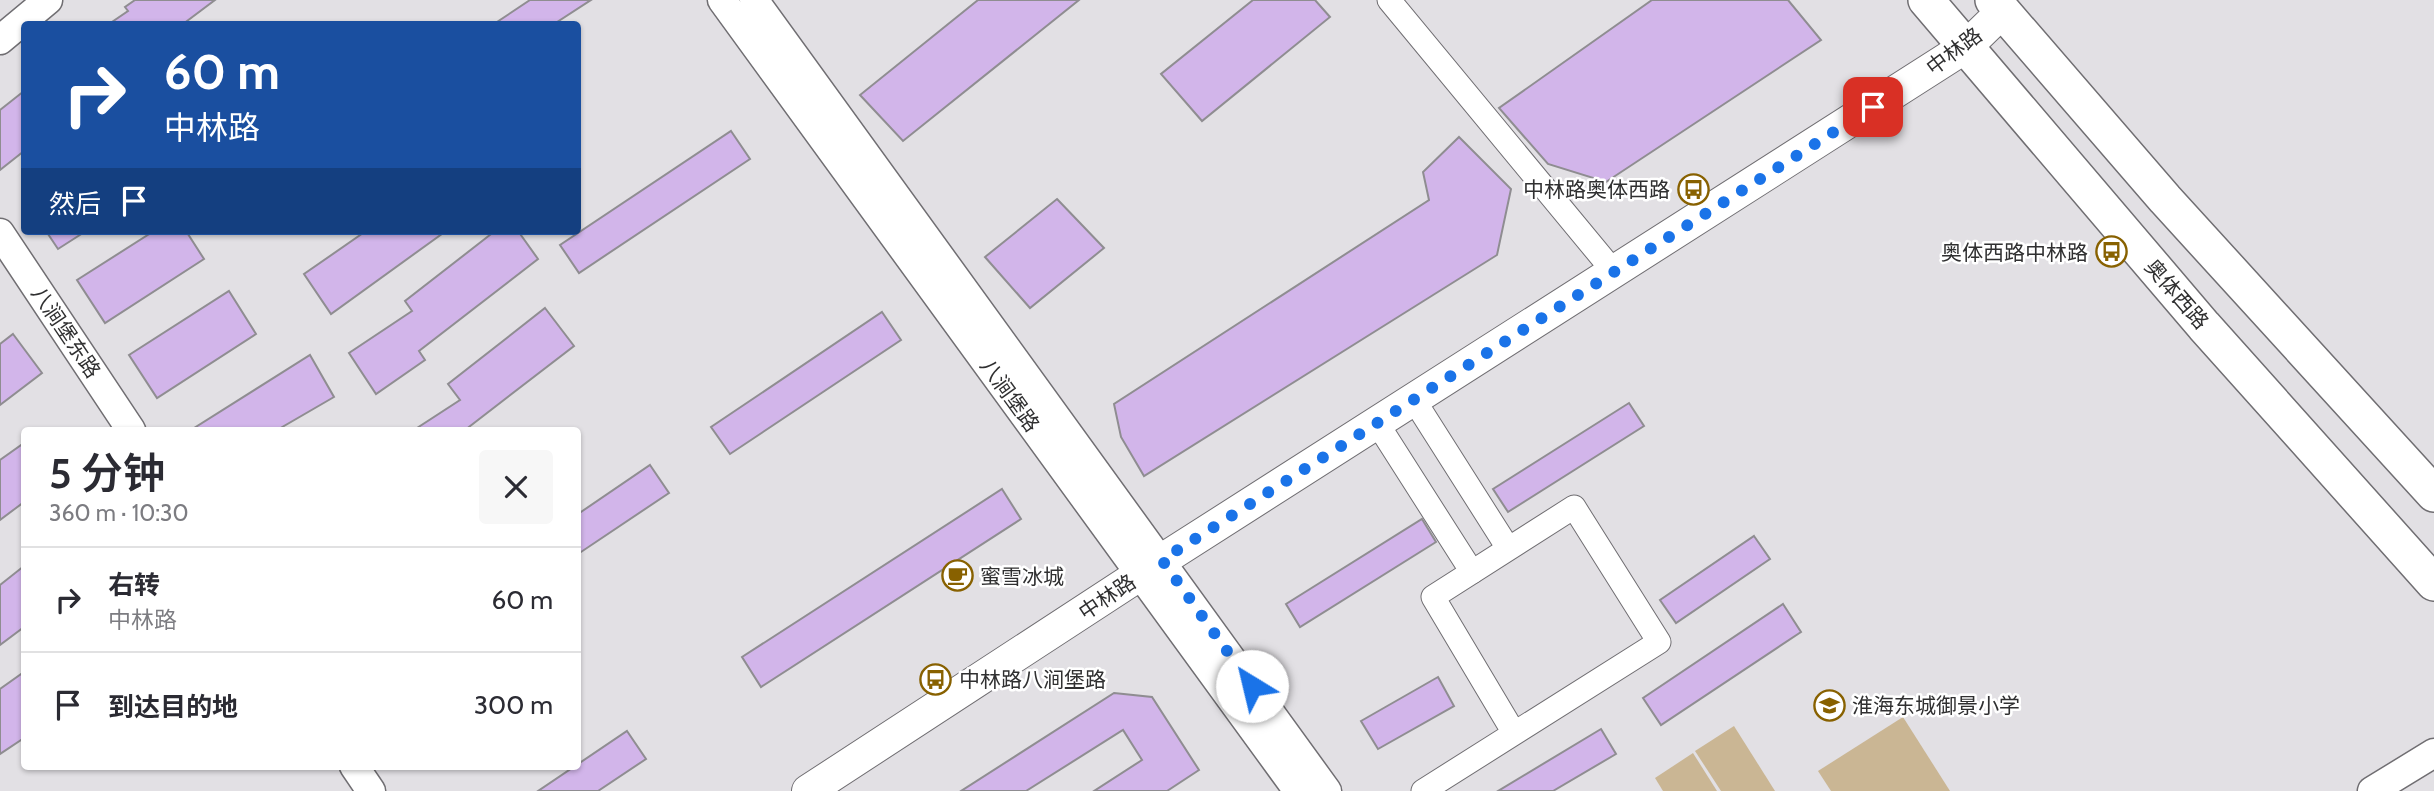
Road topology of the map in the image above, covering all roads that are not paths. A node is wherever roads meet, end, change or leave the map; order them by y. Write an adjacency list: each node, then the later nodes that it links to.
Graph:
1 (48, 0): 7 (street)
2 (722, 0): 18 (street, 八涧堡路)
3 (754, 0): 18 (street, 八涧堡路)
4 (1389, 0): 12 (street)
5 (1926, 0): 10 (main road, 奥体西路)
6 (1998, 6): 10 (main road, 中林路); 16 (main road)
7 (23, 21)
8 (21, 22): 9 (street)
9 (0, 40)
10 (1967, 46): 12 (main road, 中林路); 20 (main road, 奥体西路)
11 (0, 233): 15 (street, 八涧堡东路)
12 (1614, 272): 13 (main road, 中林路)
13 (1414, 400): 14 (main road, 中林路); 17 (street)
14 (1377, 423): 18 (main road, 中林路); 19 (street)
15 (129, 427)
16 (2434, 494)
17 (1508, 548): 19 (street); 21 (street)
18 (1151, 568): 25 (main road, 中林路); 26 (street, 八涧堡路); 27 (street, 八涧堡路)
19 (1472, 572): 21 (street)
20 (2434, 583)
21 (1514, 733): 28 (street)
22 (2434, 753): 29 (street)
23 (357, 770): 24 (street)
24 (371, 791)
25 (808, 791)
26 (1298, 791)
27 (1327, 791)
28 (1423, 791)
29 (2372, 791)

